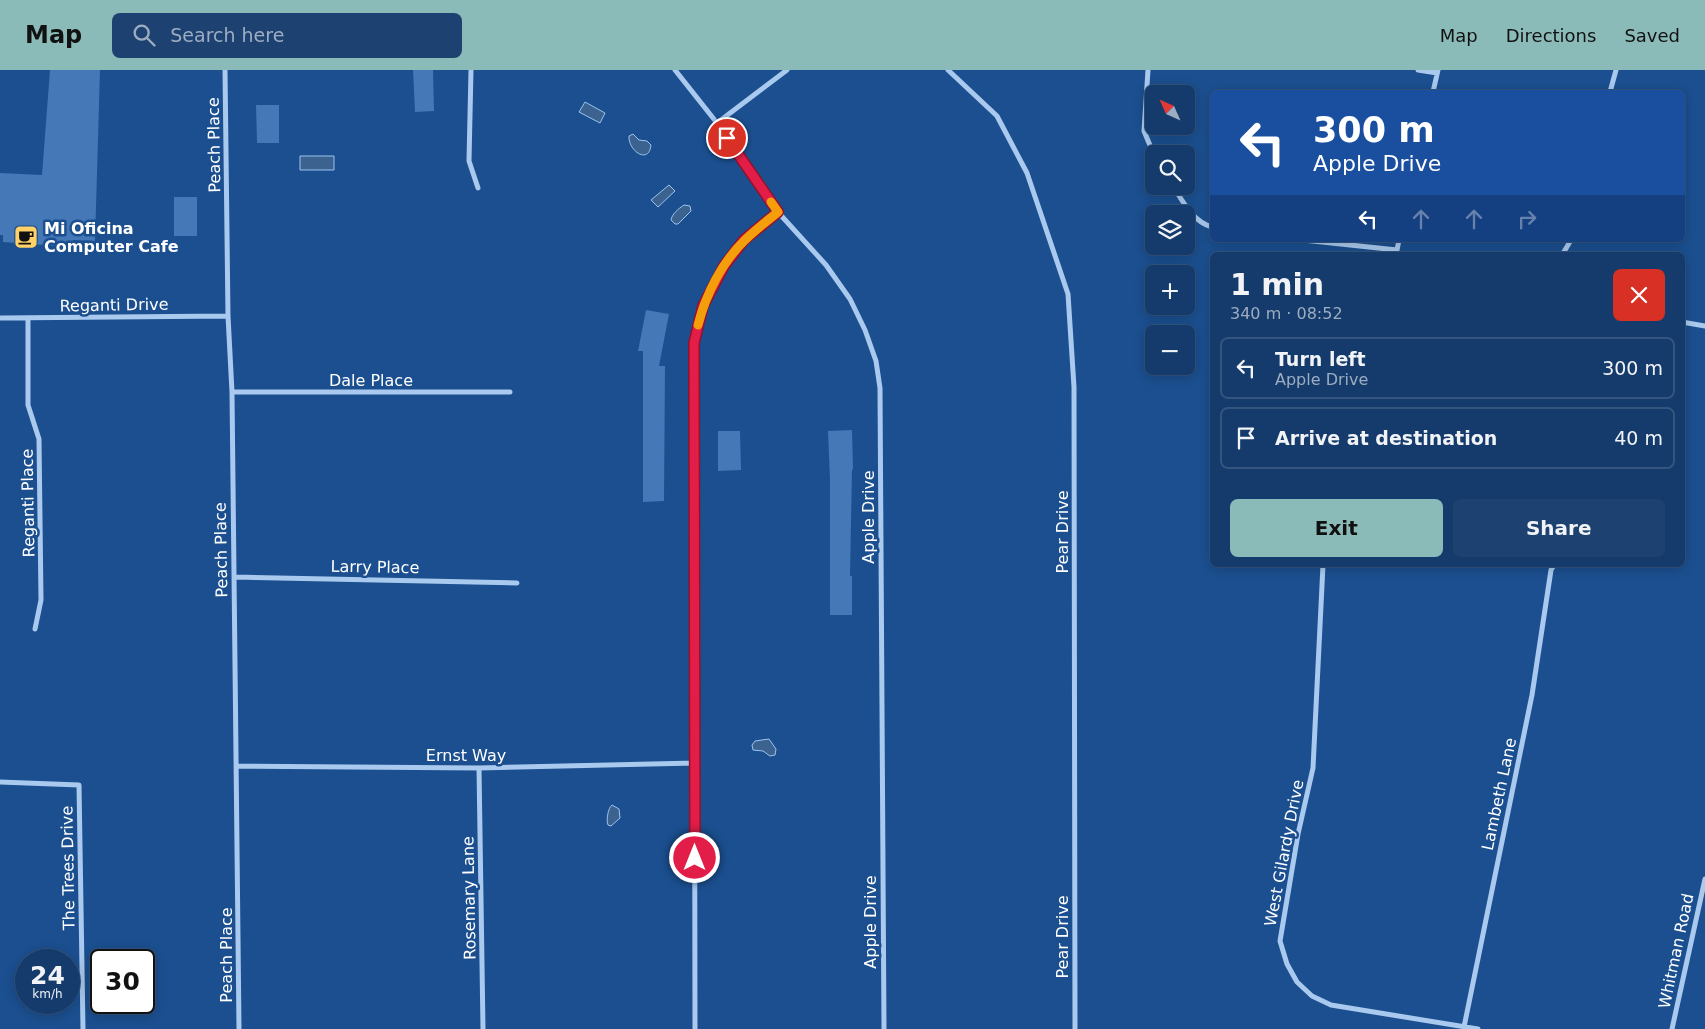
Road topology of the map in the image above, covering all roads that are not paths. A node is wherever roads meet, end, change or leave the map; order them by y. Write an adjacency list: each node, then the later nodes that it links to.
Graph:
1 (225, 70): 20 (street, Peach Place)
2 (471, 70): 14 (street)
3 (675, 70): 12 (street, Apple Drive)
4 (787, 70): 12 (street)
5 (948, 70): 43 (street, Pear Drive)
6 (1148, 70): 13 (street)
7 (1418, 70): 9 (street)
8 (1616, 70): 11 (street)
9 (1438, 72): 10 (street)
10 (1434, 90)
11 (1611, 90)
12 (717, 123): 16 (street, Apple Drive)
13 (1150, 145)
14 (478, 188)
15 (1178, 195): 17 (street)
16 (778, 212): 32 (street); 42 (street, Apple Drive)
17 (1210, 226)
18 (1318, 242): 19 (street)
19 (1396, 252)
20 (228, 316): 22 (street, Reganti Drive); 25 (street, Peach Place)
21 (0, 318): 22 (street, Reganti Drive)
22 (28, 318): 31 (street, Reganti Place)
23 (1685, 323): 24 (street)
24 (1705, 326)
25 (232, 392): 26 (street, Dale Place); 29 (street, Peach Place)
26 (510, 392)
27 (1323, 567): 37 (street, West Gilardy Drive)
28 (1553, 567): 37 (street, Lambeth Lane)
29 (234, 577): 30 (street, Larry Place); 33 (street, Peach Place)
30 (516, 583)
31 (35, 629)
32 (695, 763): 34 (street, Ernst Way); 41 (street)
33 (236, 766): 34 (street, Ernst Way); 39 (street, Peach Place)
34 (480, 768): 40 (street, Rosemary Lane)
35 (0, 782): 38 (street, The Trees Drive)
36 (1705, 879): 45 (street, Whitman Road)
37 (1464, 1027): 44 (street, West Gilardy Drive)
38 (83, 1029)
39 (239, 1029)
40 (483, 1029)
41 (695, 1029)
42 (884, 1029)
43 (1075, 1029)
44 (1478, 1029)
45 (1672, 1029)

